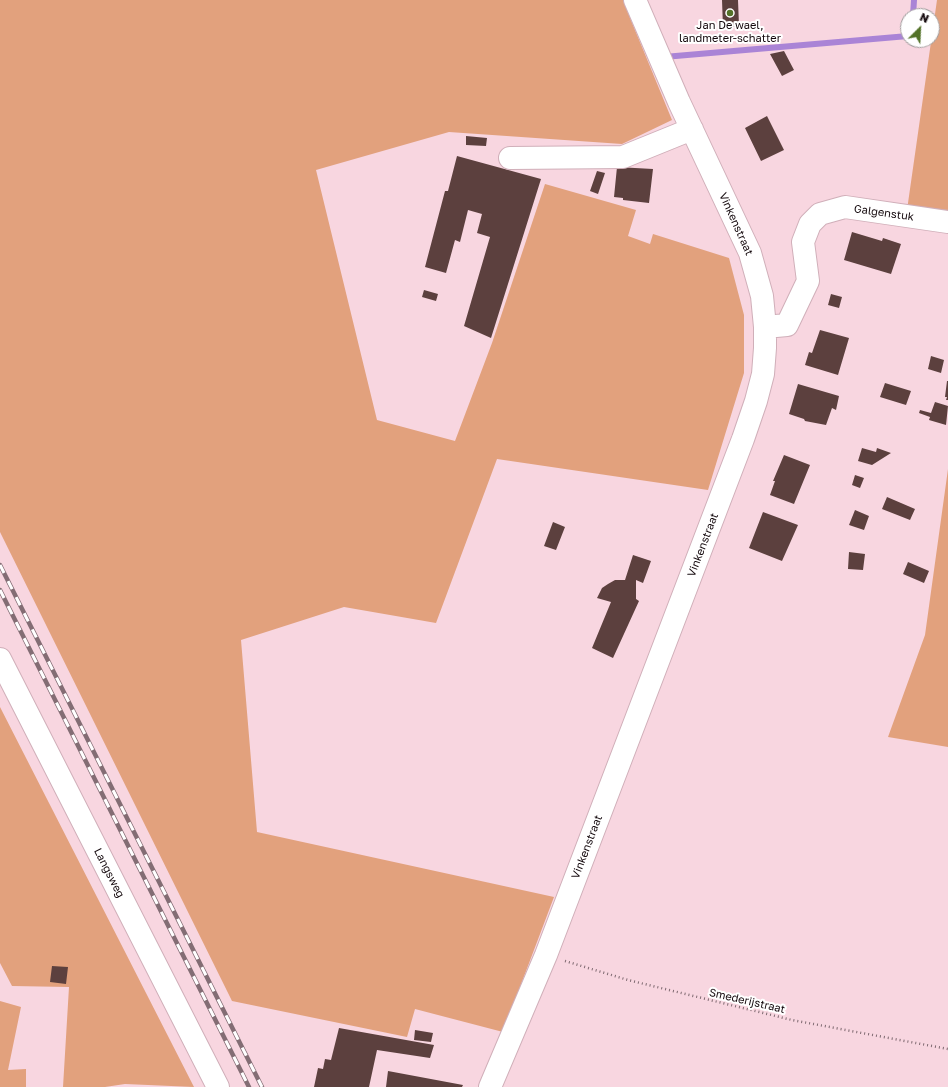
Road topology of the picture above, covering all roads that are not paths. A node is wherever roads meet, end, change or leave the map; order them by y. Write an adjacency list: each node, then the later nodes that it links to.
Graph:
1 (635, 0): 2 (street, Vinkenstraat)
2 (692, 129): 3 (street); 5 (street, Vinkenstraat)
3 (510, 158)
4 (948, 222): 5 (street, Galgenstuk)
5 (765, 327): 8 (street, Vinkenstraat)
6 (0, 659): 7 (street, Langsweg)
7 (218, 1087)
8 (490, 1087)

